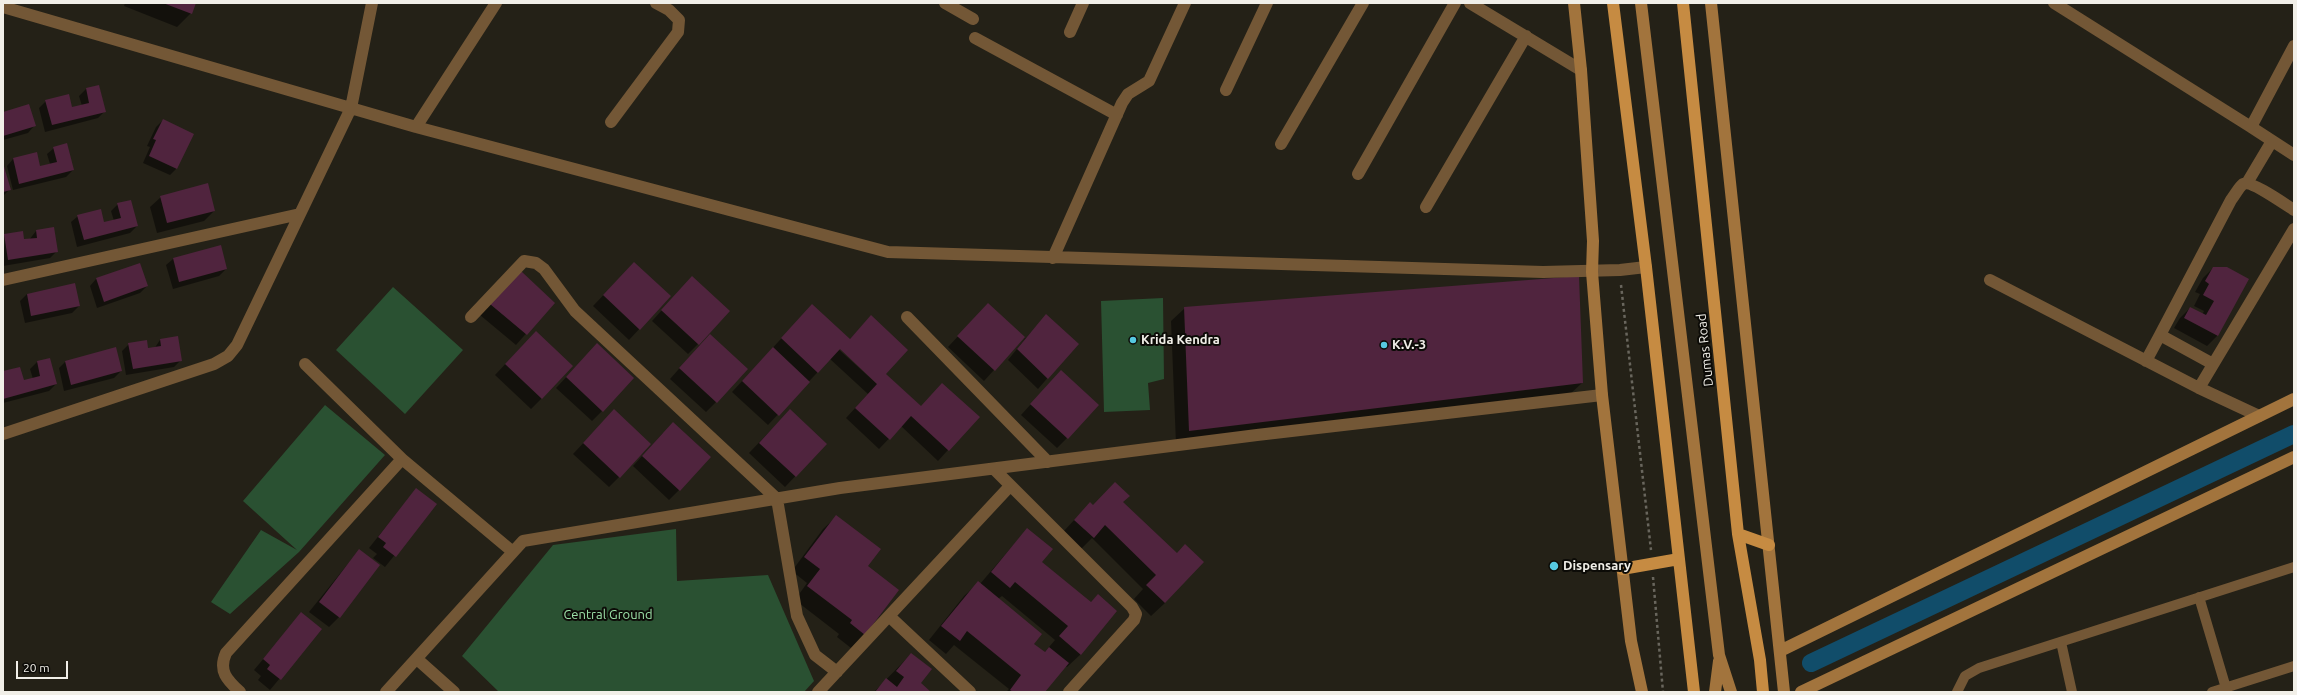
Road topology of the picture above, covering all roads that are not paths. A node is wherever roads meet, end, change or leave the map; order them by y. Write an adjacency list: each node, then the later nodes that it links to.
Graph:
1 (372, 3): 25 (street)
2 (496, 3): 28 (street)
3 (656, 3): 27 (street)
4 (946, 3): 18 (street)
5 (1083, 3): 19 (street)
6 (1185, 3): 26 (street)
7 (1267, 3): 24 (street)
8 (1363, 3): 31 (street)
9 (1455, 3): 33 (street)
10 (1470, 3): 20 (street)
11 (1574, 3): 23 (street)
12 (1613, 3): 40 (main road)
13 (1641, 3): 71 (street)
14 (1683, 3): 61 (main road, Dumas Road)
15 (1711, 3): 62 (street)
16 (2054, 3): 29 (street)
17 (7, 6): 25 (street)
18 (974, 19)
19 (1070, 32)
20 (1526, 36): 23 (street); 35 (street)
21 (974, 38): 26 (street)
22 (2294, 46): 29 (street)
23 (1581, 70): 41 (street)
24 (1226, 90)
25 (351, 108): 28 (street); 37 (street)
26 (1117, 115): 39 (street)
27 (611, 122)
28 (416, 127): 39 (street)
29 (2251, 128): 30 (street)
30 (2272, 141): 32 (street); 34 (street)
31 (1281, 144)
32 (2294, 155)
33 (1358, 174)
34 (2247, 183): 36 (street); 46 (street)
35 (1426, 207)
36 (2294, 210)
37 (300, 214): 42 (street); 54 (street)
38 (2294, 229): 49 (street)
39 (1053, 258): 41 (street)
40 (1646, 267): 41 (street); 64 (main road)
41 (1592, 272): 51 (street)
42 (3, 280)
43 (1990, 280): 47 (street)
44 (471, 317): 60 (street)
45 (907, 317): 57 (street)
46 (2160, 335): 47 (street); 49 (street)
47 (2146, 361): 50 (street)
48 (305, 364): 56 (street)
49 (2213, 364): 50 (street)
50 (2199, 388): 53 (street)
51 (1602, 395): 57 (street); 66 (street)
52 (2294, 399): 53 (street)
53 (2259, 416): 70 (street)
54 (3, 434)
55 (2294, 457): 88 (street)
56 (402, 459): 63 (street); 76 (street)
57 (1048, 462): 58 (street)
58 (994, 469): 59 (street); 60 (street)
59 (1010, 486): 68 (street); 81 (street)
60 (777, 499): 63 (street); 74 (street)
61 (1738, 534): 62 (main road); 86 (main road, Dumas Road)
62 (1769, 546): 70 (street)
63 (513, 552): 72 (street)
64 (1679, 559): 66 (main road); 83 (main road)
65 (2294, 567): 67 (lane)
66 (1622, 569): 82 (street)
67 (2199, 597): 69 (lane); 75 (lane)
68 (889, 616): 74 (street); 80 (street)
69 (2061, 642): 89 (lane); 90 (lane)
70 (1780, 651): 87 (street)
71 (1719, 655): 84 (street); 85 (street)
72 (417, 659): 77 (street); 78 (street)
73 (2294, 666): 75 (lane)
74 (837, 672): 79 (street)
75 (2226, 688): 91 (lane)
76 (240, 692)
77 (386, 692)
78 (454, 692)
79 (818, 692)
80 (970, 692)
81 (1069, 692)
82 (1642, 692)
83 (1694, 692)
84 (1715, 692)
85 (1731, 692)
86 (1764, 692)
87 (1784, 692)
88 (1801, 692)
89 (1957, 692)
90 (2072, 692)
91 (2212, 692)

